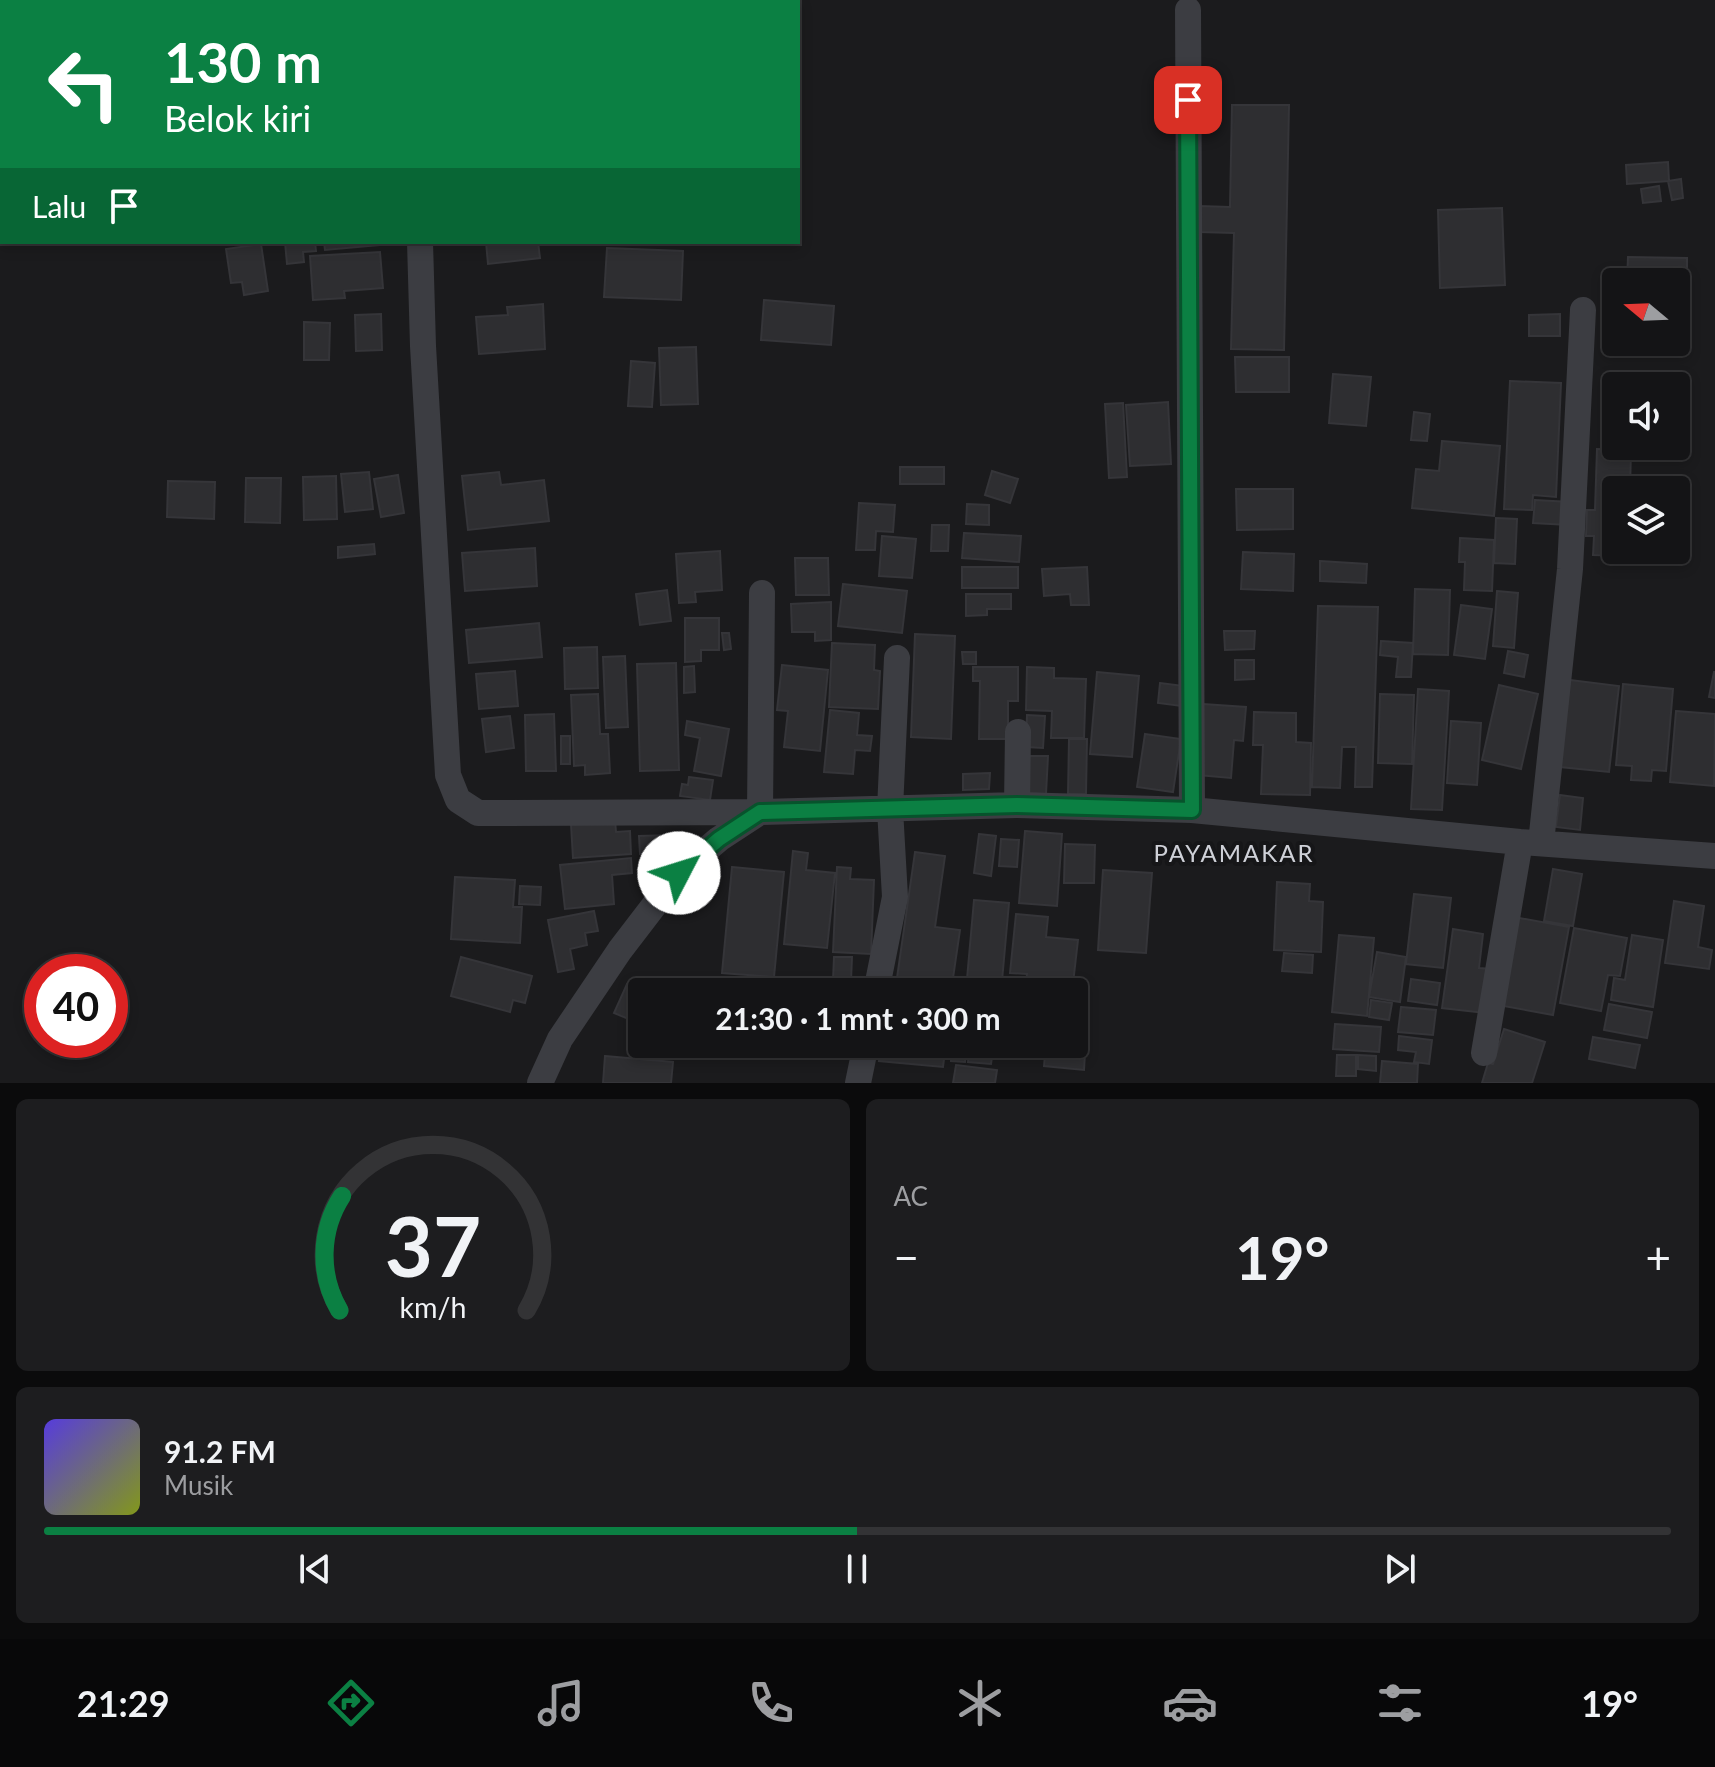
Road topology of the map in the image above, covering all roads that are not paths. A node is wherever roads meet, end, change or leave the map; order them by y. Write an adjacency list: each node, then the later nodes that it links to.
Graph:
1 (1188, 10): 9 (street)
2 (420, 244): 10 (street)
3 (1583, 310): 11 (street)
4 (762, 593): 10 (street)
5 (897, 658): 8 (street)
6 (1018, 732): 7 (street)
7 (1017, 805): 8 (street); 9 (street)
8 (890, 809): 10 (street); 13 (street)
9 (1192, 810): 11 (street)
10 (760, 812): 16 (street)
11 (1530, 843): 12 (street); 14 (street)
12 (1715, 856)
13 (879, 978)
14 (1484, 1053)
15 (863, 1058): 17 (street)
16 (540, 1083)
17 (858, 1083)

